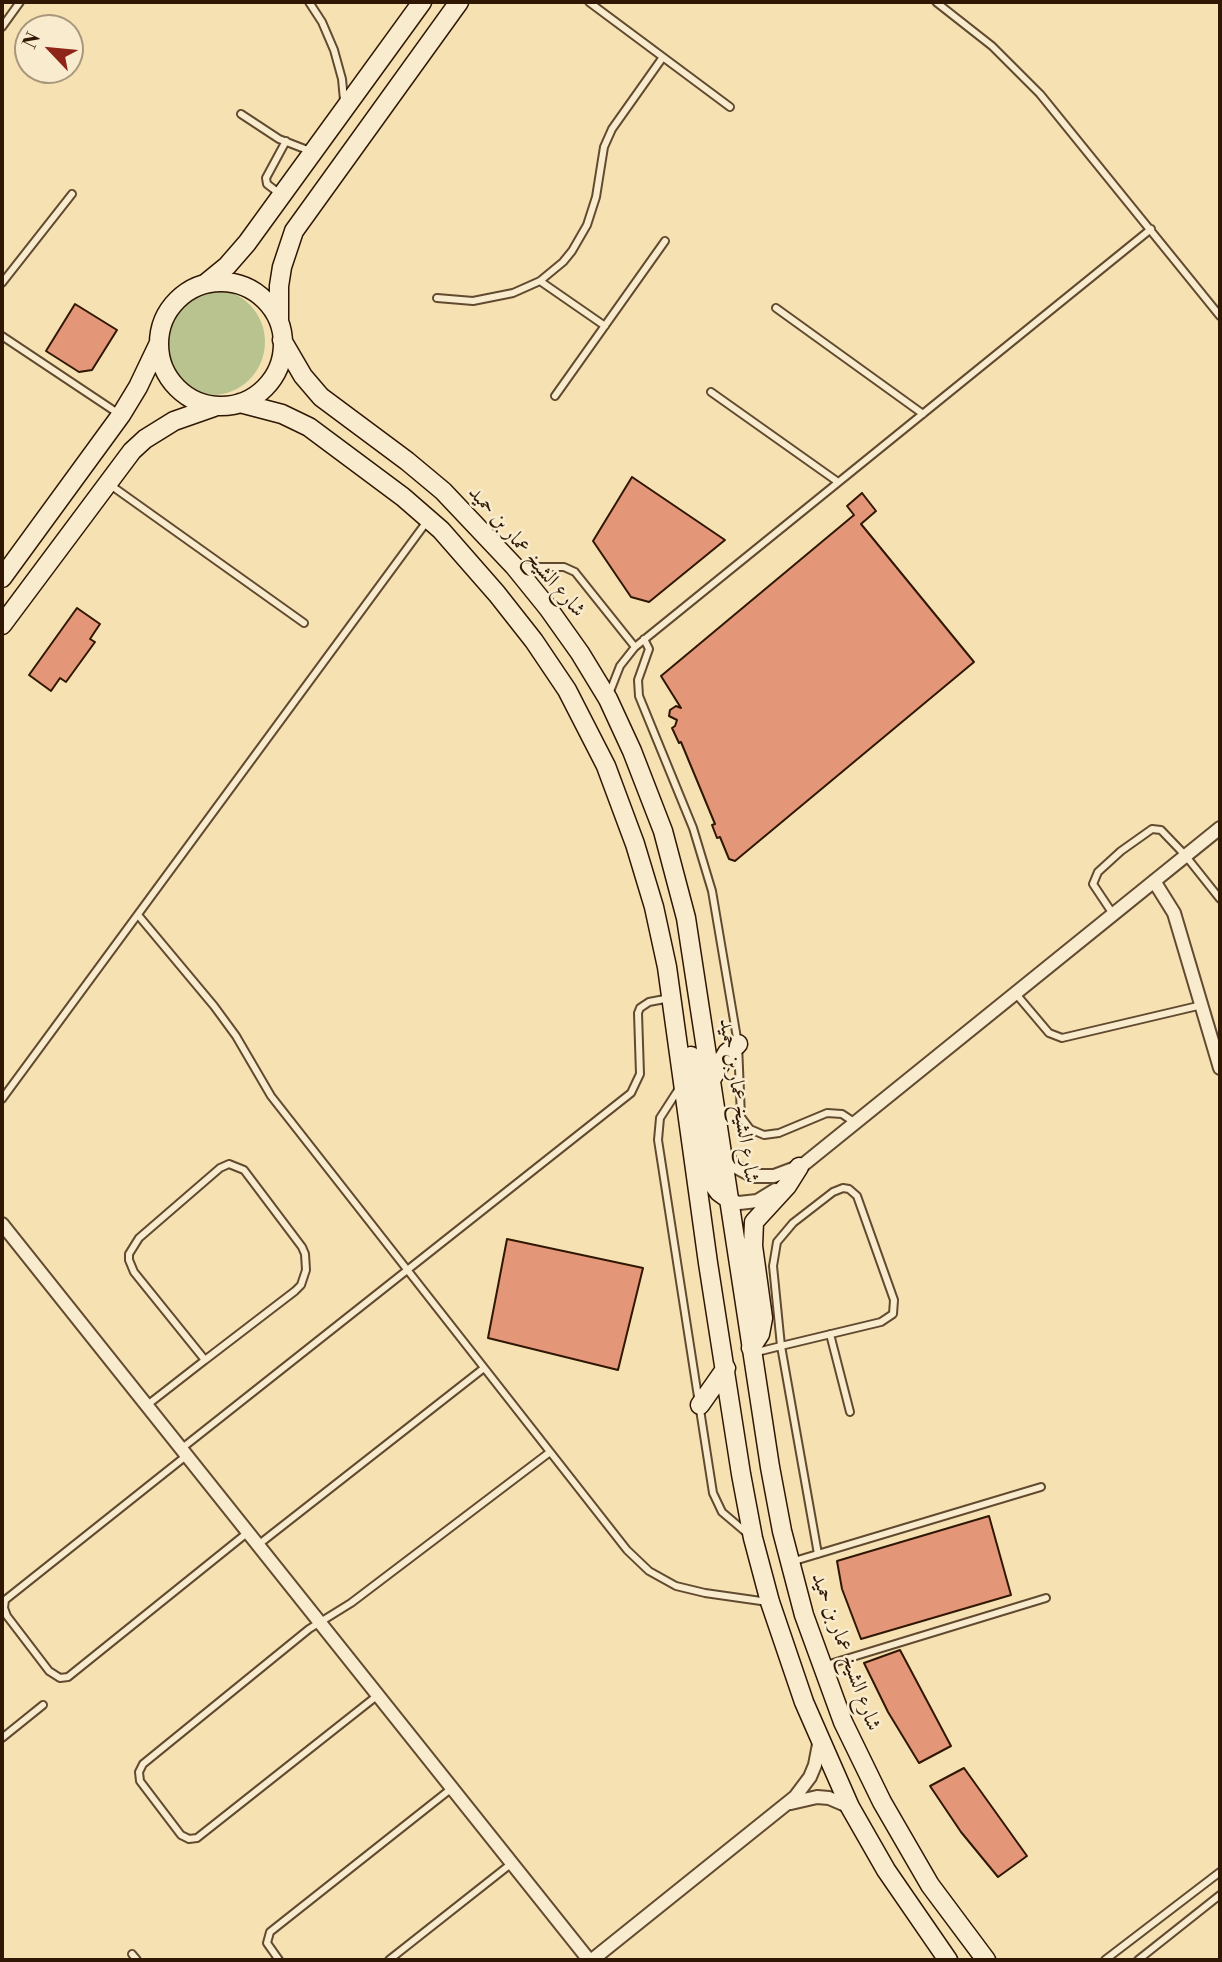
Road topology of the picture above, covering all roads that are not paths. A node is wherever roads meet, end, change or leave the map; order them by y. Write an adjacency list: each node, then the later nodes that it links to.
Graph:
1 (20, 2): 7 (lane)
2 (309, 2): 10 (lane)
3 (422, 2): 10 (street)
4 (458, 2): 25 (street)
5 (589, 2): 8 (lane)
6 (936, 2): 16 (lane)
7 (2, 27)
8 (663, 57): 9 (lane); 18 (lane)
9 (730, 107)
10 (344, 109): 13 (street)
11 (241, 114): 12 (lane)
12 (286, 141): 13 (lane); 15 (lane)
13 (312, 153): 15 (street)
14 (72, 194): 19 (lane)
15 (281, 196): 20 (street)
16 (1151, 229): 23 (lane); 31 (lane)
17 (664, 241): 24 (lane)
18 (540, 281): 21 (lane); 24 (lane)
19 (2, 283)
20 (204, 284): 25 (street); 27 (street)
21 (438, 298)
22 (776, 308): 31 (lane)
23 (1220, 316)
24 (605, 326): 29 (lane)
25 (281, 332): 30 (street); 36 (street, شارع الشيخ عمار بن حميد)
26 (2, 336): 32 (lane)
27 (159, 343): 30 (street); 32 (street)
28 (711, 392): 33 (lane)
29 (555, 396)
30 (232, 404): 34 (street); 35 (street)
31 (923, 414): 33 (lane)
32 (121, 415): 37 (street)
33 (838, 482): 40 (lane)
34 (107, 483): 38 (lane); 39 (street)
35 (429, 519): 48 (lane); 50 (street)
36 (514, 566): 41 (lane); 42 (street, شارع الشيخ عمار بن حميد)
37 (2, 578)
38 (304, 623)
39 (2, 625)
40 (644, 639): 41 (lane); 53 (lane)
41 (635, 647): 42 (lane)
42 (608, 699): 55 (street, شارع الشيخ عمار بن حميد)
43 (1220, 828): 44 (street)
44 (1185, 855): 45 (street); 46 (lane); 47 (lane)
45 (1154, 881): 47 (street); 51 (street)
46 (1220, 899)
47 (1113, 914): 49 (street)
48 (138, 915): 57 (lane); 63 (lane)
49 (1015, 993): 51 (lane); 58 (street)
50 (672, 998): 52 (street); 63 (lane)
51 (1202, 1005): 54 (street)
52 (676, 1029): 56 (street); 61 (street)
53 (738, 1044): 55 (street); 58 (lane)
54 (1220, 1068)
55 (710, 1080): 59 (street, شارع الشيخ عمار بن حميد)
56 (683, 1082): 69 (street); 70 (lane)
57 (2, 1099)
58 (854, 1122): 60 (street)
59 (722, 1152): 60 (street); 61 (street, شارع الشيخ عمار بن حميد)
60 (799, 1167): 61 (street); 66 (street)
61 (730, 1200): 66 (street, شارع الشيخ عمار بن حميد)
62 (2, 1224): 71 (street)
63 (407, 1270): 68 (lane); 74 (lane)
64 (830, 1334): 65 (lane); 65 (lane); 72 (lane)
65 (781, 1346): 66 (lane); 79 (lane)
66 (752, 1351): 80 (street, شارع الشيخ عمار بن حميد)
67 (205, 1360): 67 (lane); 71 (lane)
68 (484, 1368): 73 (lane); 78 (lane)
69 (726, 1368): 70 (street); 77 (street)
70 (699, 1405): 77 (lane)
71 (146, 1406): 74 (street)
72 (850, 1412)
73 (550, 1452): 82 (lane); 83 (lane)
74 (183, 1453): 76 (street); 76 (lane)
75 (1041, 1487): 79 (lane)
76 (247, 1533): 78 (street)
77 (754, 1538): 82 (street)
78 (258, 1545): 83 (street)
79 (818, 1553): 80 (lane)
80 (789, 1562): 84 (street, شارع الشيخ عمار بن حميد)
81 (1046, 1598): 84 (lane)
82 (770, 1602): 88 (street)
83 (319, 1622): 85 (street); 85 (lane)
84 (821, 1666): 99 (street, شارع الشيخ عمار بن حميد)
85 (378, 1695): 89 (street)
86 (43, 1705): 87 (lane)
87 (2, 1738)
88 (820, 1740): 90 (street); 91 (street)
89 (452, 1788): 92 (street); 96 (lane)
90 (785, 1806): 91 (street); 98 (street)
91 (850, 1807): 95 (street)
92 (512, 1863): 97 (lane); 98 (street)
93 (1220, 1872): 100 (lane)
94 (1220, 1895): 101 (lane)
95 (945, 1959)
96 (279, 1960)
97 (389, 1960)
98 (591, 1960)
99 (985, 1960)
100 (1105, 1960)
101 (1138, 1960)

